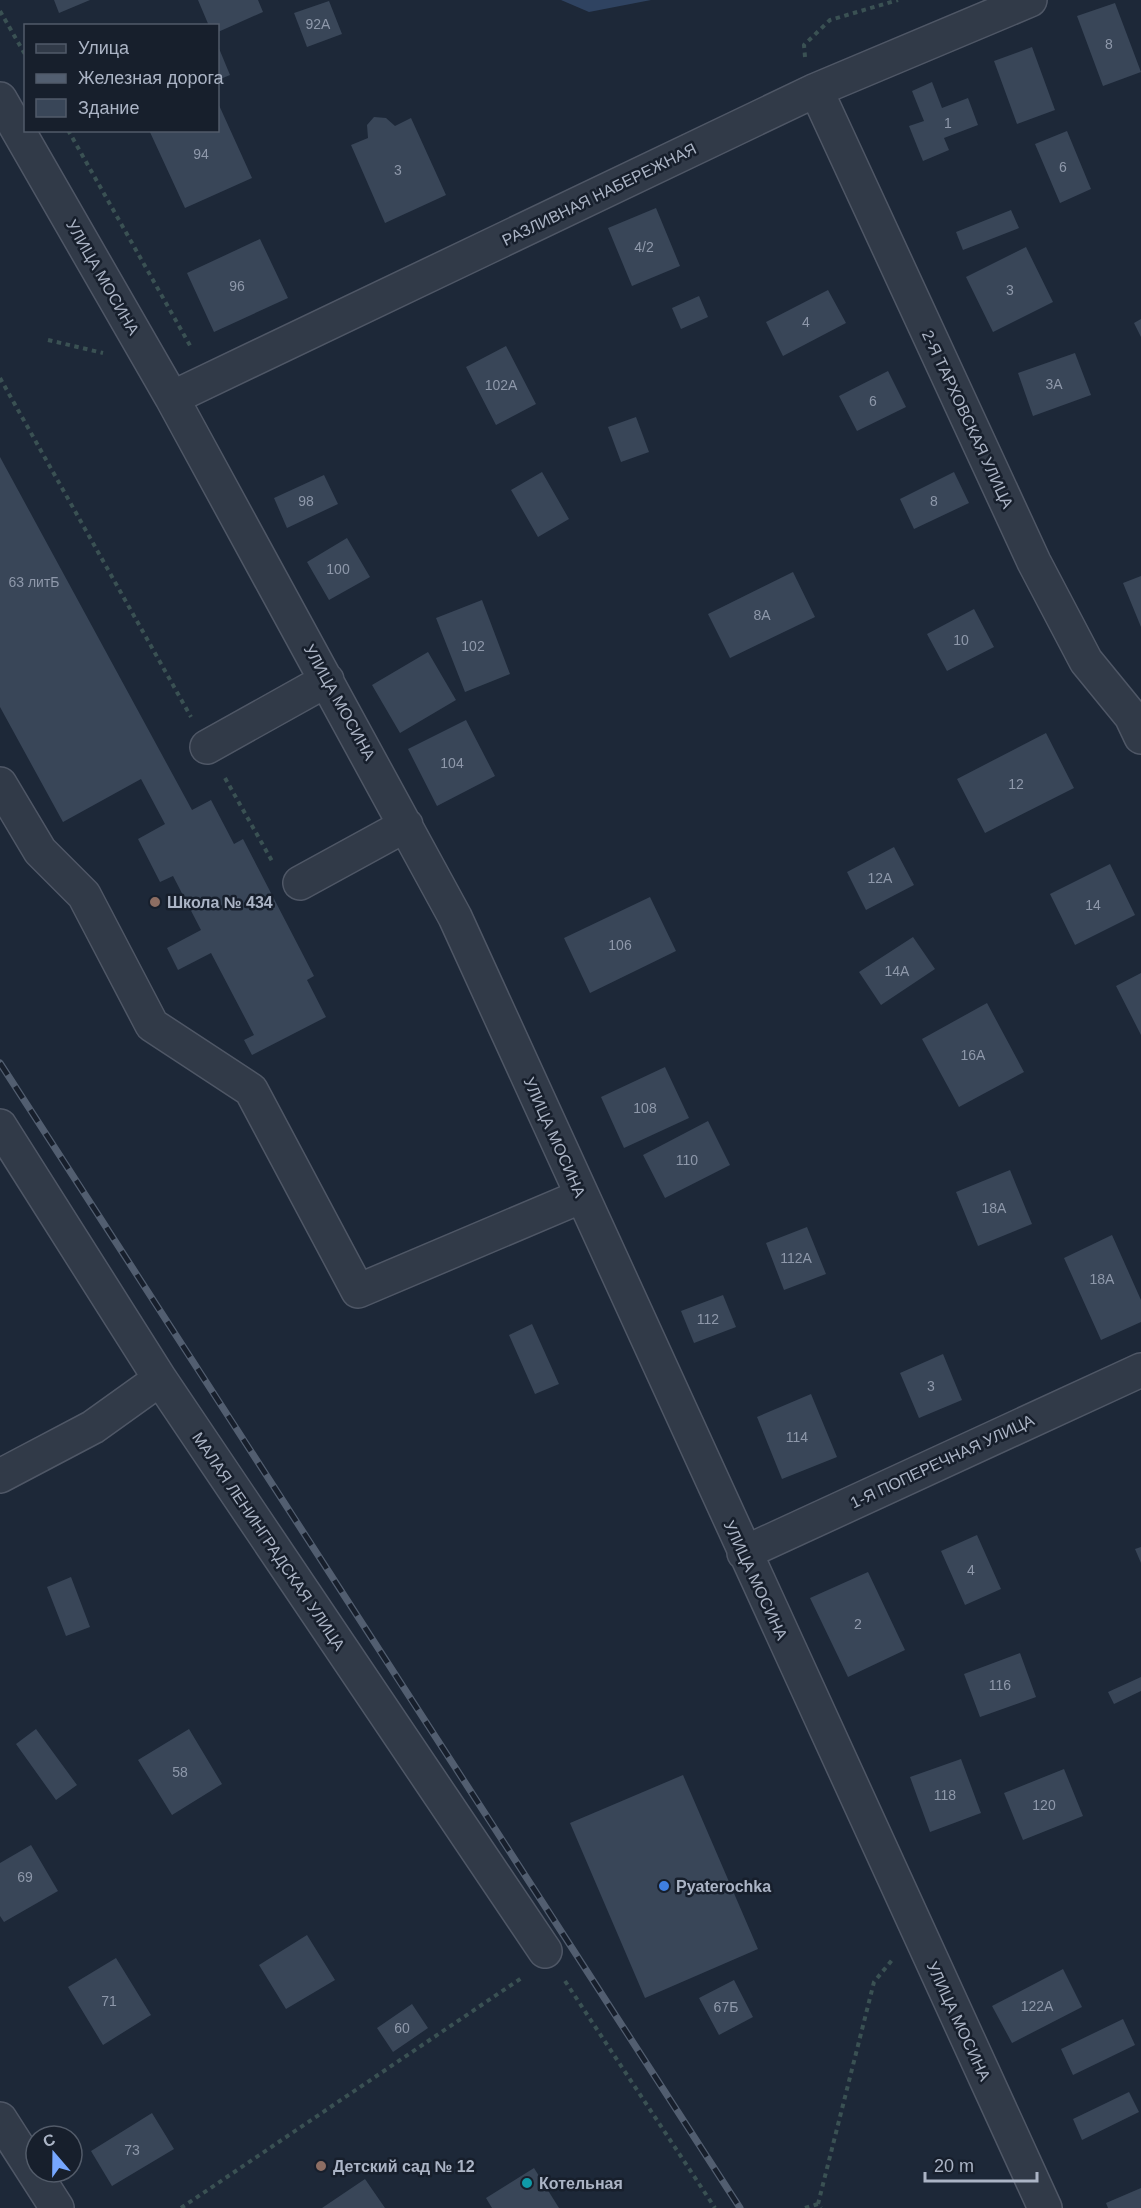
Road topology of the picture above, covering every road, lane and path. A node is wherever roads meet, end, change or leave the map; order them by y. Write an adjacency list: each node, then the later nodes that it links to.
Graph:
1 (898, 0): 5 (path)
2 (1030, 0): 5 (street, РАЗЛИВНАЯ НАБЕРЕЖНАЯ)
3 (0, 11): 4 (path)
4 (24, 53)
5 (816, 90): 9 (street, РАЗЛИВНАЯ НАБЕРЕЖНАЯ); 12 (street, 2-Я ТАРХОВСКАЯ УЛИЦА)
6 (0, 99): 10 (street, УЛИЦА МОСИНА)
7 (69, 132): 9 (path)
8 (0, 378): 13 (path)
9 (210, 380): 10 (street, РАЗЛИВНАЯ НАБЕРЕЖНАЯ)
10 (172, 398): 11 (street, УЛИЦА МОСИНА)
11 (327, 680): 13 (street); 15 (street, УЛИЦА МОСИНА)
12 (1138, 721)
13 (207, 747): 16 (path)
14 (0, 784): 18 (street)
15 (406, 825): 16 (street); 18 (street, УЛИЦА МОСИНА)
16 (287, 875)
17 (0, 1126): 20 (street, МАЛАЯ ЛЕНИНГРАДСКАЯ УЛИЦА)
18 (582, 1196): 22 (street, УЛИЦА МОСИНА)
19 (1141, 1370): 22 (street, 1-Я ПОПЕРЕЧНАЯ УЛИЦА)
20 (160, 1379): 21 (street); 24 (street, МАЛАЯ ЛЕНИНГРАДСКАЯ УЛИЦА)
21 (0, 1476)
22 (744, 1553): 23 (street, УЛИЦА МОСИНА)
23 (917, 1929): 26 (path); 31 (street, УЛИЦА МОСИНА)
24 (548, 1955): 28 (path); 29 (path)
25 (0, 2119): 27 (street)
26 (819, 2206): 30 (path)
27 (57, 2208)
28 (181, 2208)
29 (715, 2208)
30 (805, 2208)
31 (1045, 2208)

